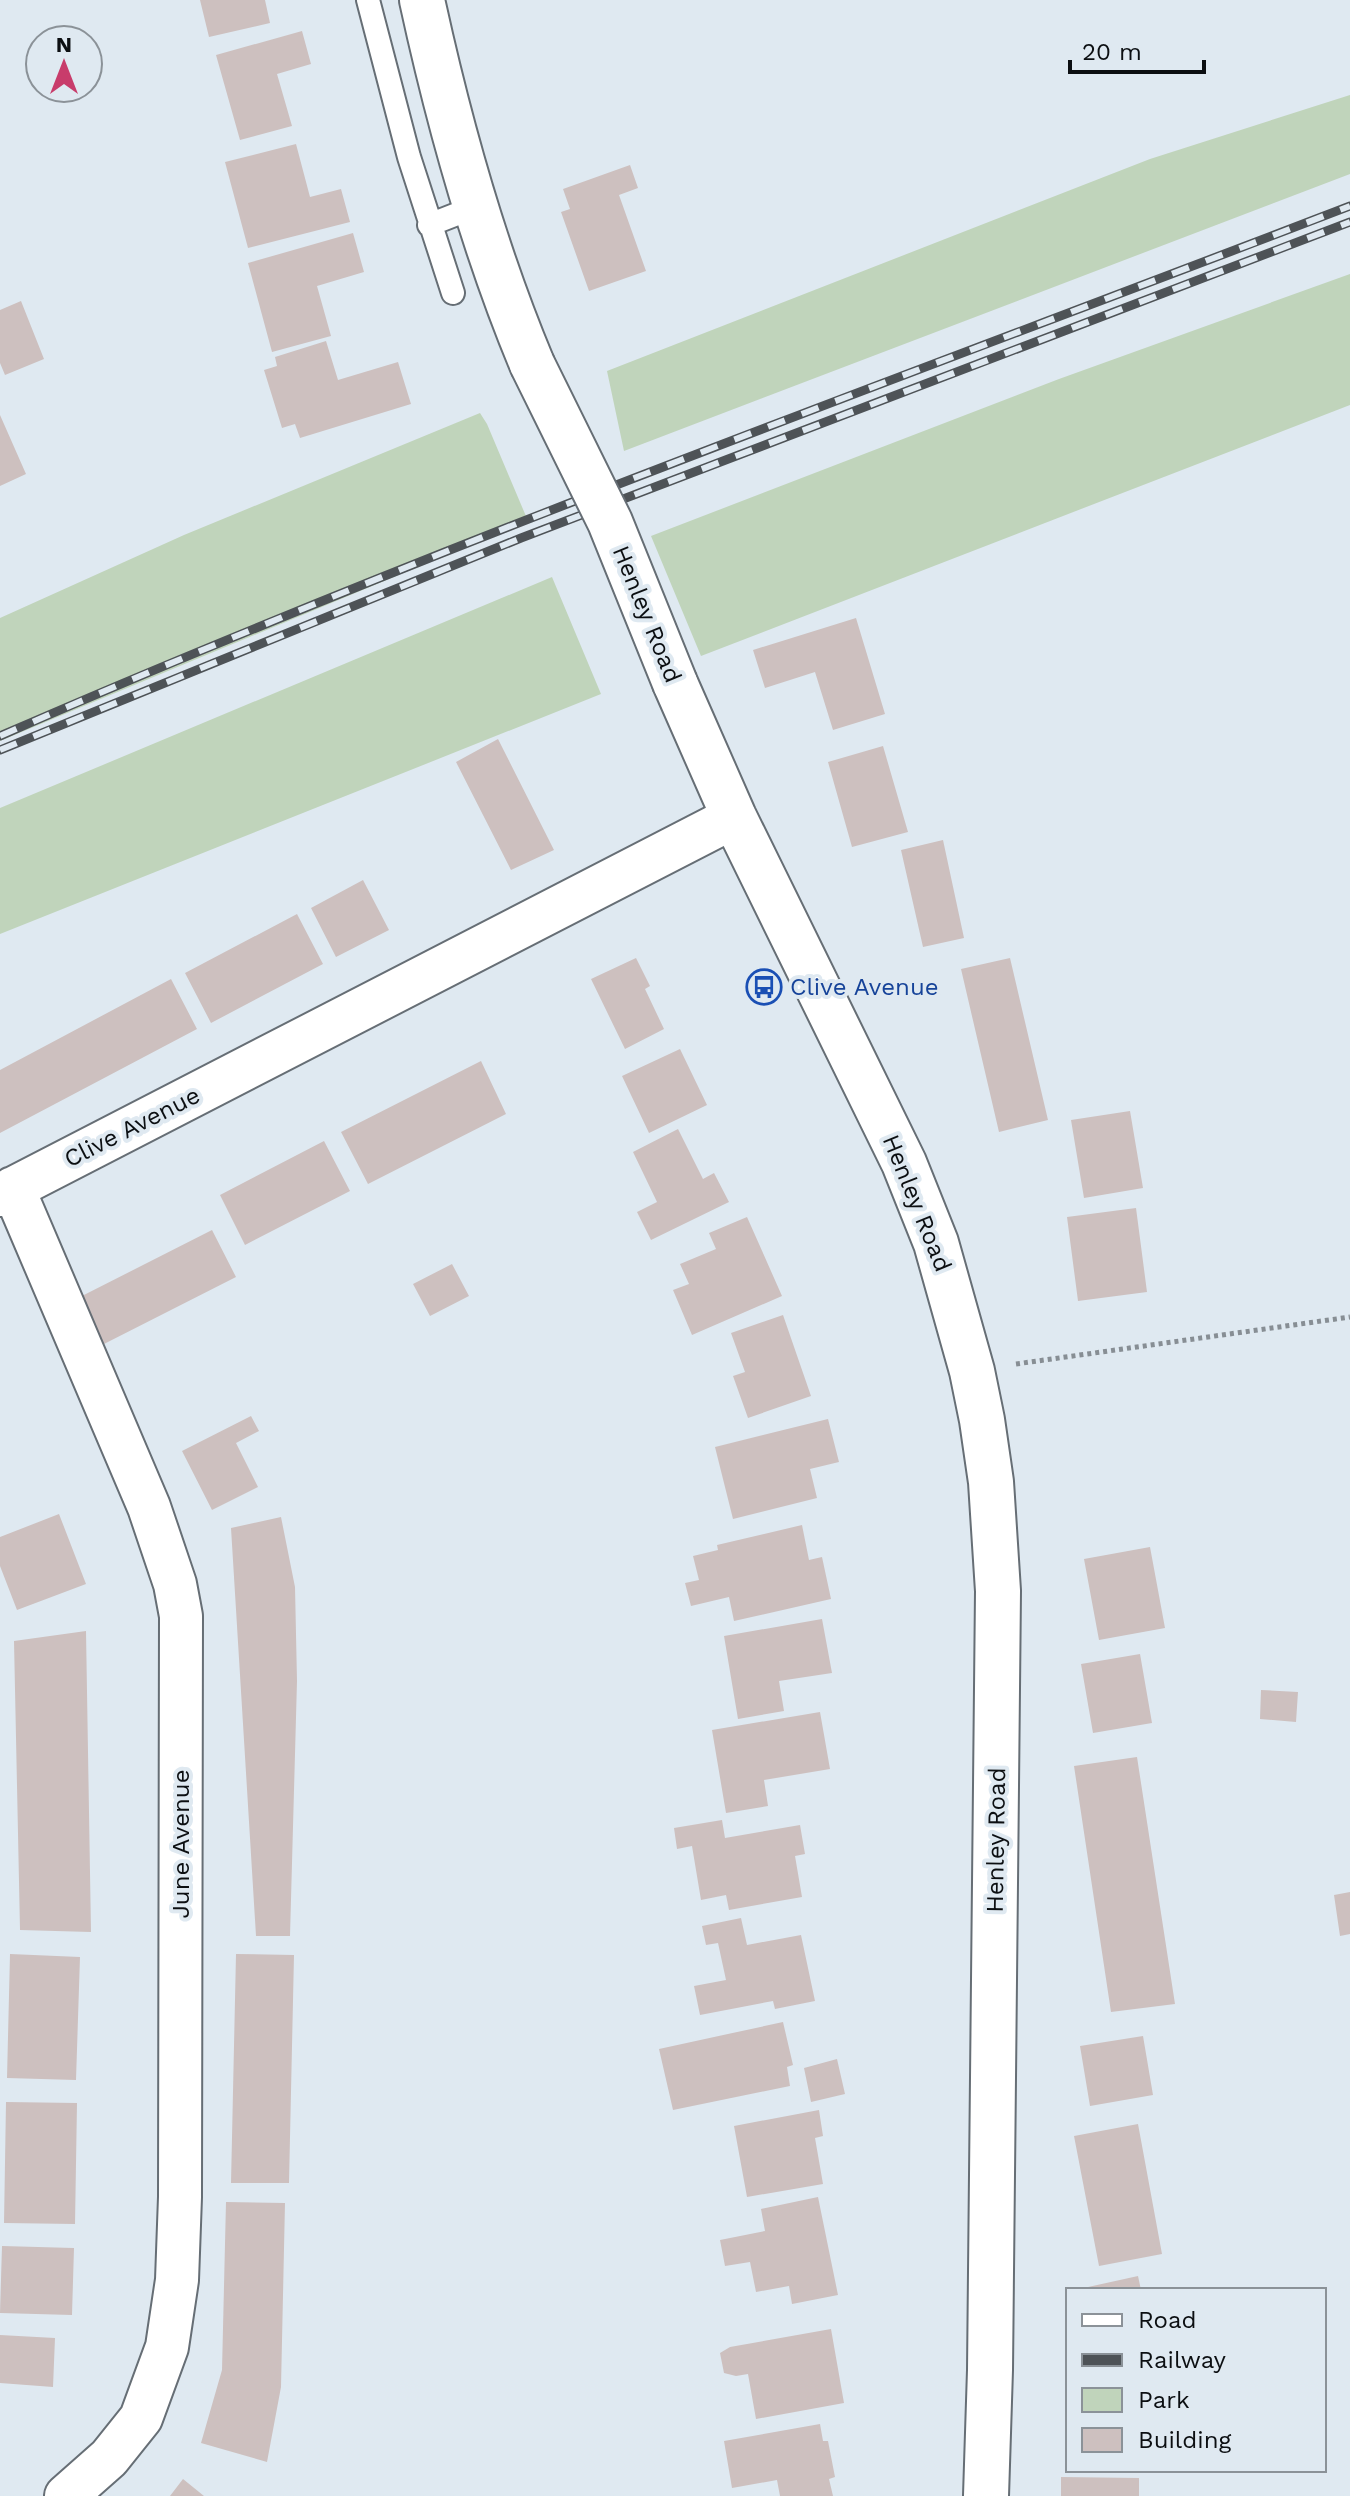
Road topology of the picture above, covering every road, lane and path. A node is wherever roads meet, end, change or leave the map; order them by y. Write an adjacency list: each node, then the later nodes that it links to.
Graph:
1 (368, 0): 4 (lane)
2 (422, 0): 3 (street, Henley Road)
3 (475, 207): 4 (lane); 6 (street, Henley Road, bridge)
4 (429, 225): 5 (lane)
5 (453, 293)
6 (734, 817): 7 (street, Clive Avenue); 9 (street, Henley Road)
7 (7, 1192): 10 (street, June Avenue)
8 (1350, 1317): 9 (path)
9 (972, 1371): 11 (street, Henley Road)
10 (66, 2496)
11 (986, 2496)

